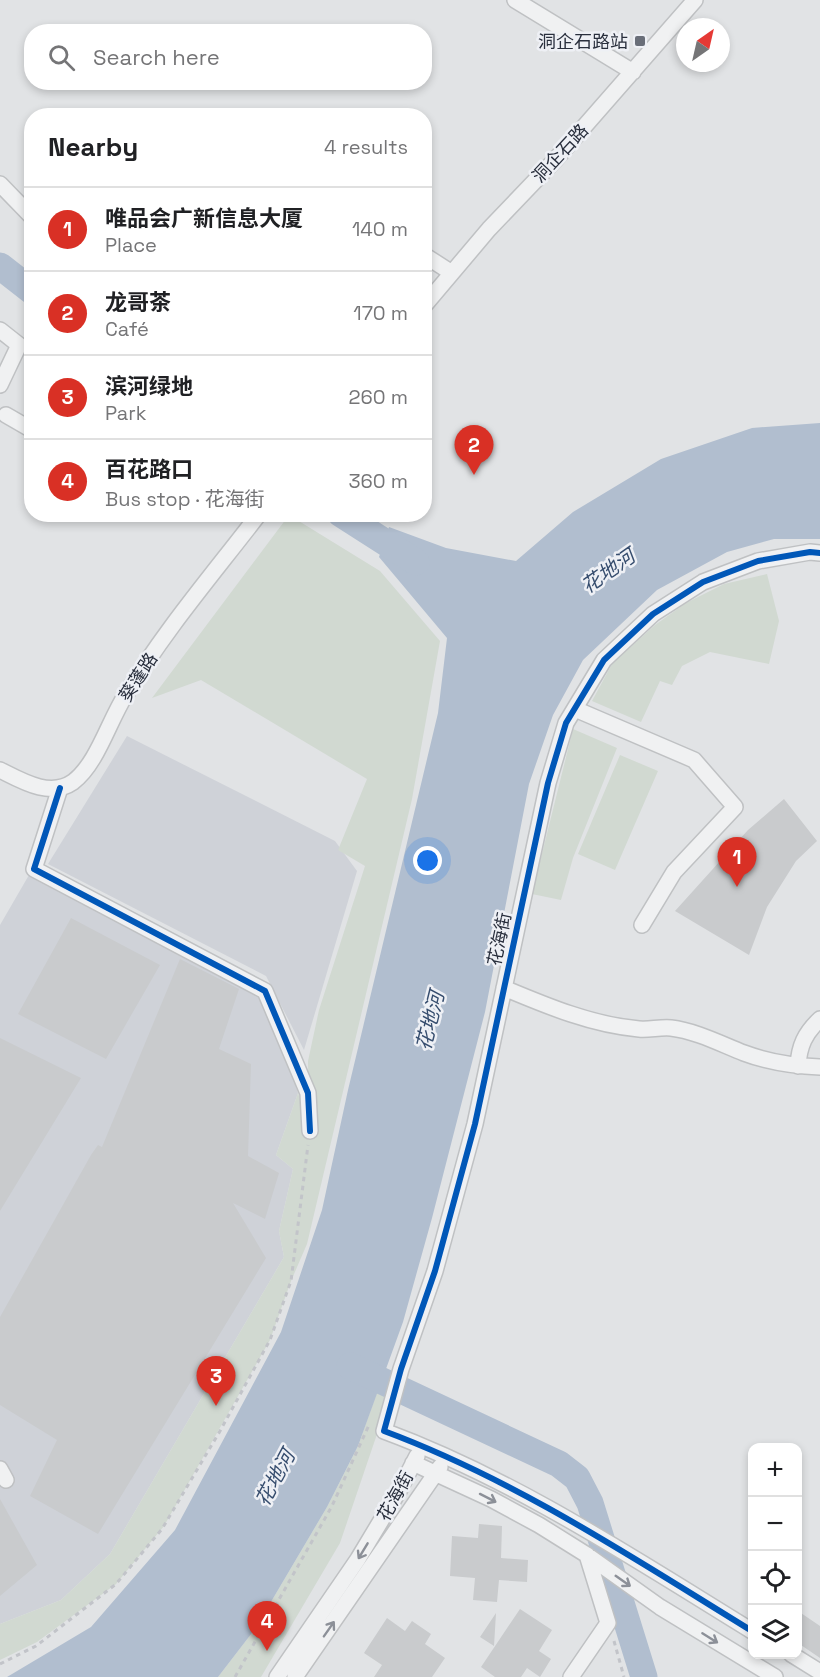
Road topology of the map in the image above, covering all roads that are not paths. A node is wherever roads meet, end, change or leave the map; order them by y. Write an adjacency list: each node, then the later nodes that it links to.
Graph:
1 (515, 0): 3 (street)
2 (695, 0): 3 (street, 洞企石路)
3 (633, 72): 7 (street, 洞企石路)
4 (0, 184): 5 (street)
5 (24, 209)
6 (432, 260): 7 (street)
7 (452, 273): 8 (street, 洞企石路)
8 (432, 297)
9 (0, 330): 10 (street)
10 (0, 385)
11 (2, 417): 12 (street)
12 (24, 427)
13 (253, 522): 17 (street, 葵蓬路)
14 (820, 553): 15 (street, 花海街)
15 (575, 709): 18 (street); 19 (street, 花海街)
16 (0, 770): 17 (street)
17 (60, 788): 23 (street)
18 (642, 925)
19 (504, 988): 21 (street); 24 (street, 花海街)
20 (820, 1019): 21 (street)
21 (798, 1066): 22 (street)
22 (820, 1067)
23 (309, 1131)
24 (423, 1445): 25 (street); 26 (street, 花海街)
25 (446, 1456): 27 (street, 花海街); 29 (street)
26 (413, 1462): 27 (street); 32 (street, 花海街, one-way to 32)
27 (436, 1473): 28 (street, one-way to 28); 33 (street, 花海街, one-way to 27)
28 (587, 1555): 34 (street); 35 (street, one-way to 35)
29 (748, 1628)
30 (799, 1659): 31 (street)
31 (820, 1672)
32 (277, 1677)
33 (295, 1677)
34 (571, 1677)
35 (775, 1677)

